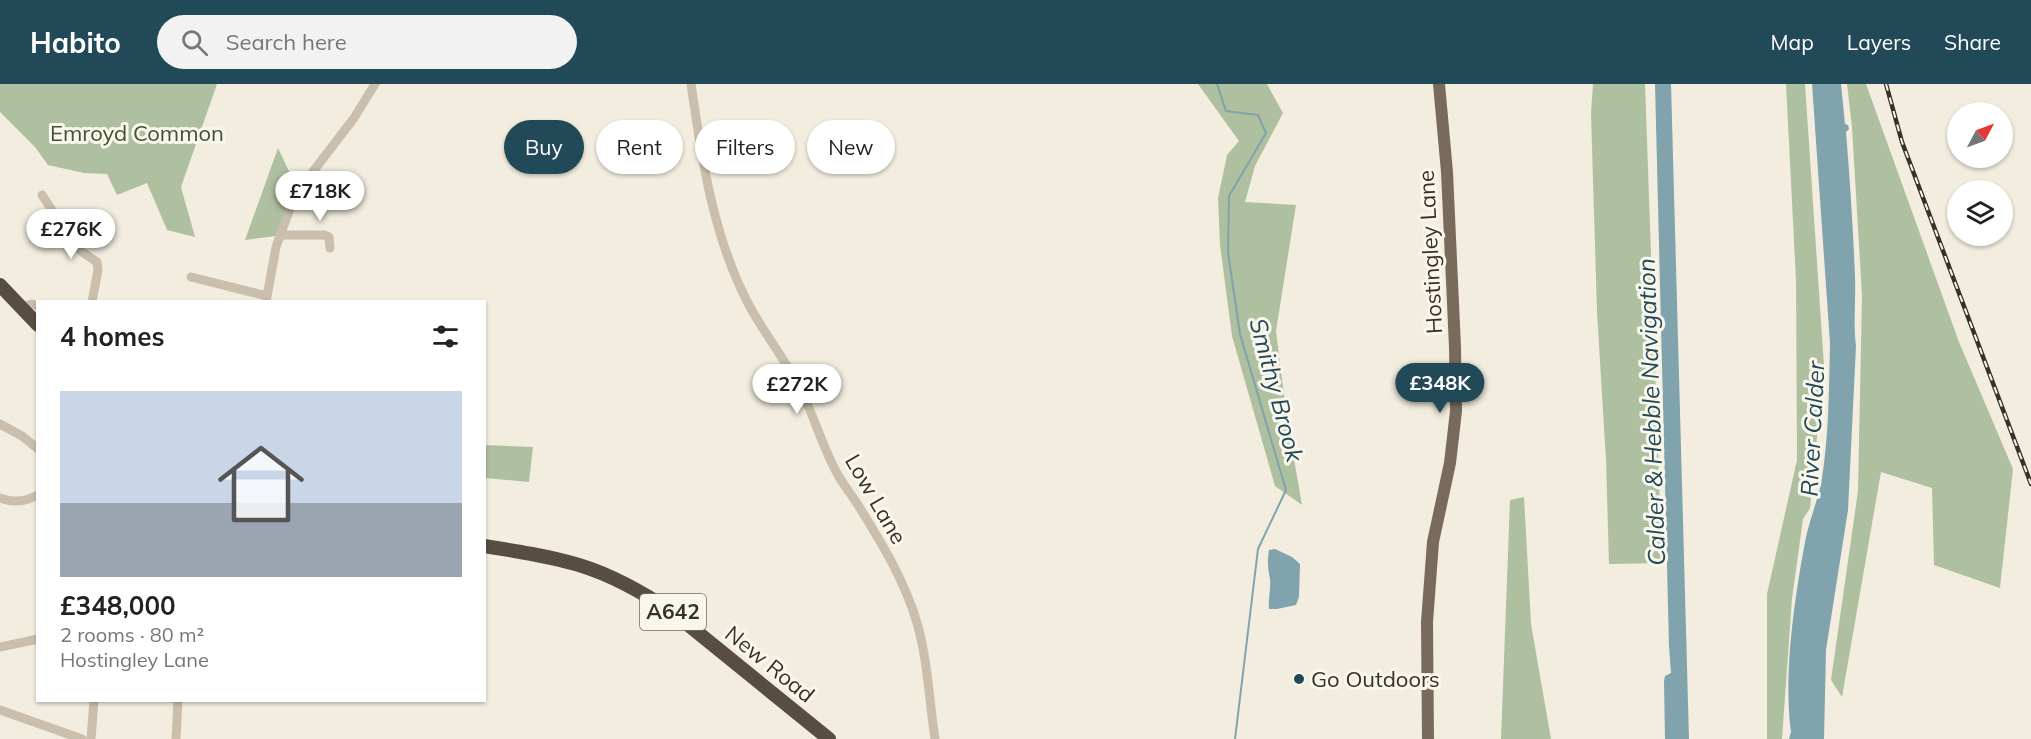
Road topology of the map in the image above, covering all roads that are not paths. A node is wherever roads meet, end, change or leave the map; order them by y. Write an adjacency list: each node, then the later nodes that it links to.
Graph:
1 (375, 84): 6 (street)
2 (691, 84): 30 (street, Low Lane)
3 (1439, 84): 31 (main road, Hostingley Lane)
4 (42, 195): 5 (street)
5 (60, 225): 7 (street); 12 (street)
6 (280, 235): 8 (street); 11 (street)
7 (50, 239)
8 (330, 248)
9 (191, 277): 11 (street)
10 (0, 287): 14 (highway)
11 (267, 299)
12 (92, 300)
13 (36, 305): 14 (street)
14 (21, 307): 15 (highway)
15 (36, 323)
16 (0, 424): 17 (street)
17 (36, 447)
18 (36, 496): 19 (street)
19 (0, 498)
20 (486, 546): 29 (highway, New Road / A642)
21 (36, 639): 22 (street)
22 (0, 648)
23 (94, 702): 27 (street)
24 (178, 702): 28 (street)
25 (0, 710): 26 (street)
26 (82, 739)
27 (91, 739)
28 (176, 739)
29 (829, 739)
30 (935, 739)
31 (1428, 739)

